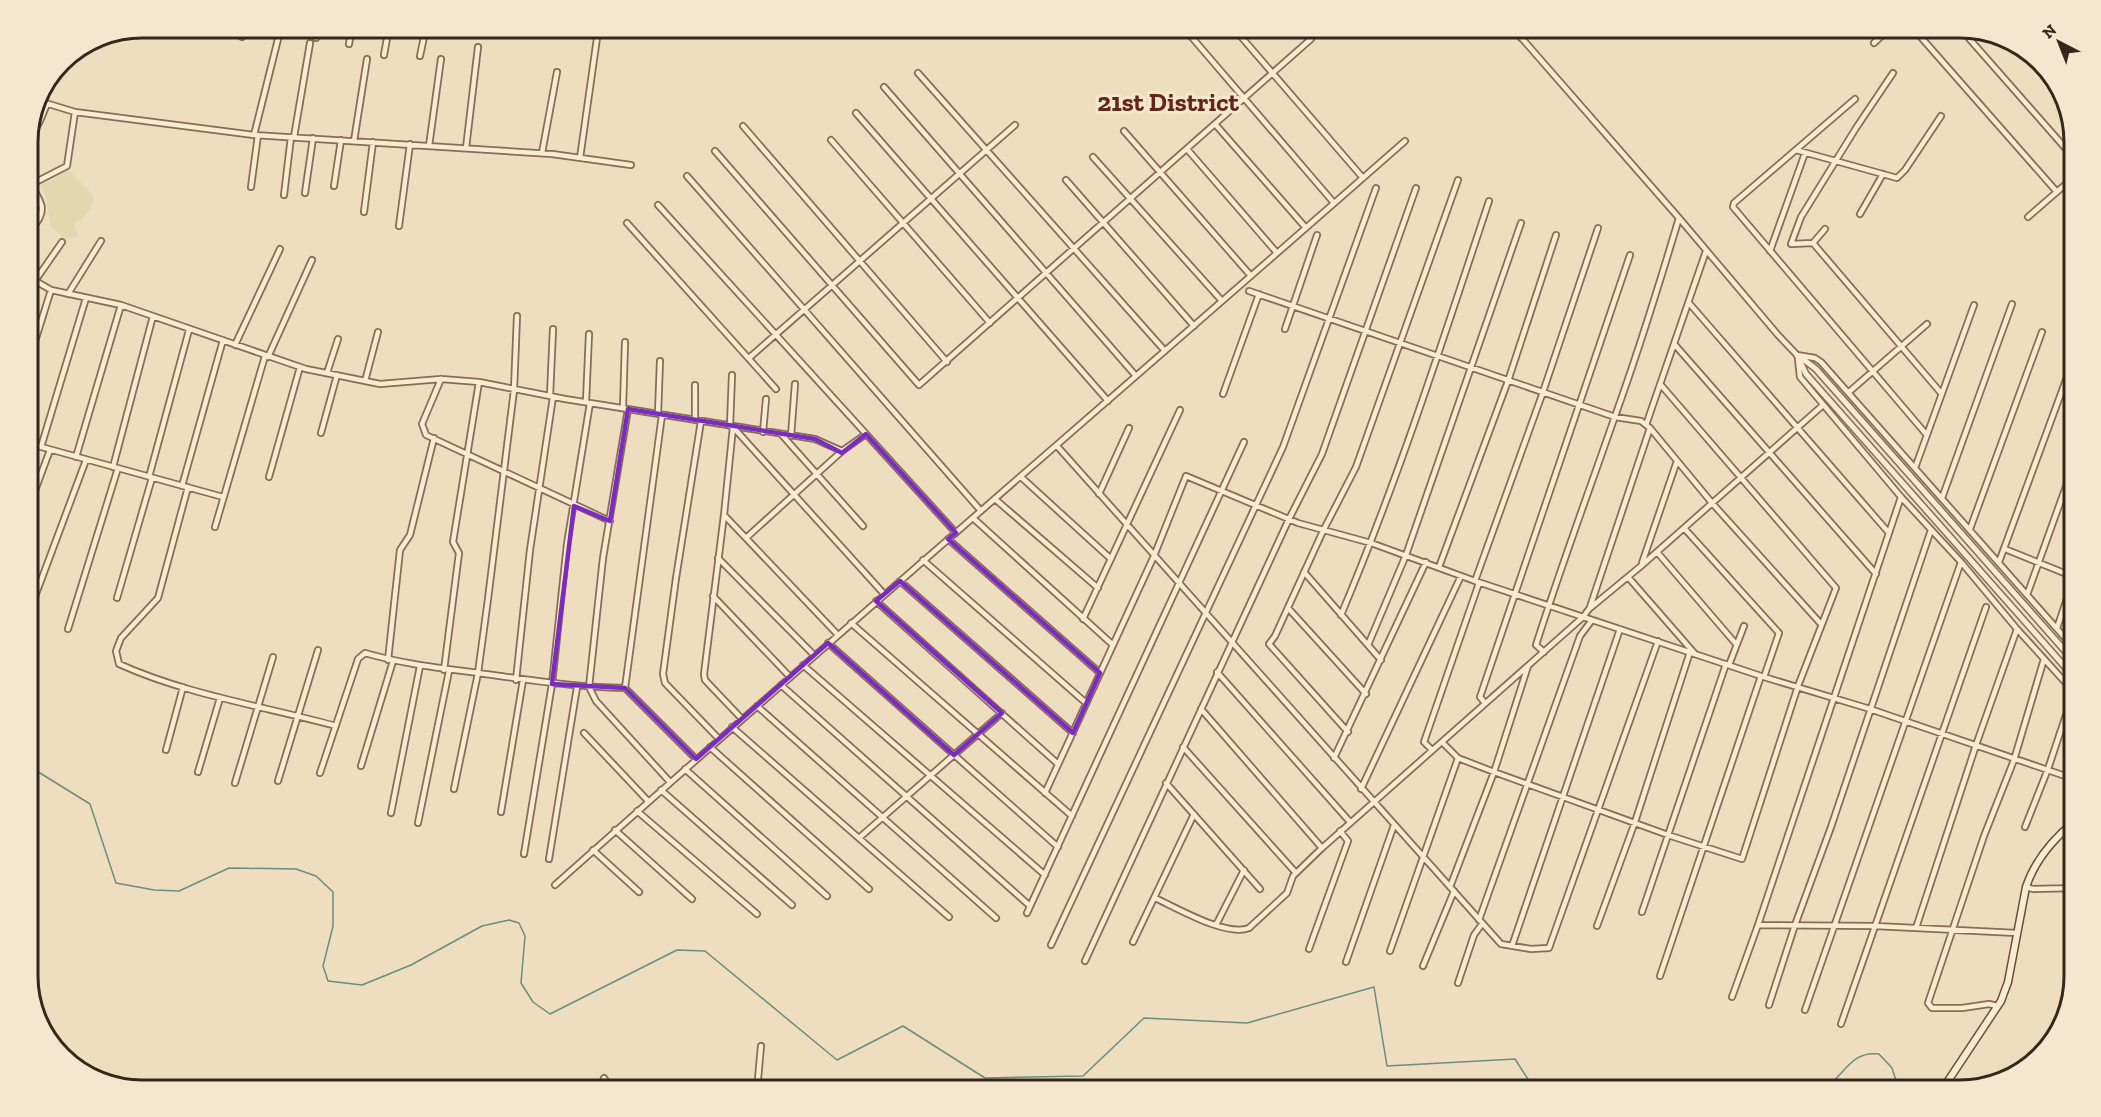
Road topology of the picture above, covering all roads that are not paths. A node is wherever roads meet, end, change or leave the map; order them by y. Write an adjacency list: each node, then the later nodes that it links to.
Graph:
1 (278, 38): 36 (street)
2 (350, 38): 15 (street)
3 (387, 38): 17 (street)
4 (424, 38): 18 (street)
5 (597, 38): 55 (street)
6 (1192, 38): 26 (street)
7 (1242, 38): 23 (street)
8 (1521, 38): 83 (street)
9 (1880, 38): 14 (street)
10 (1922, 38): 71 (street)
11 (1311, 39): 23 (street)
12 (1970, 39): 45 (street)
13 (310, 43): 37 (street)
14 (1874, 43)
15 (349, 44)
16 (478, 46): 47 (street)
17 (384, 55)
18 (420, 56)
19 (367, 59): 41 (street)
20 (441, 59): 46 (street)
21 (557, 72): 52 (street)
22 (918, 73): 49 (street)
23 (1273, 73): 26 (street); 62 (street)
24 (1893, 73): 56 (street)
25 (884, 87): 59 (street)
26 (1244, 98): 32 (street); 78 (street)
27 (1855, 99): 50 (street)
28 (45, 103): 29 (street)
29 (75, 112): 36 (street); 65 (street)
30 (856, 113): 75 (street)
31 (1941, 116): 60 (street)
32 (1215, 124): 48 (street); 90 (street)
33 (1015, 125): 49 (street)
34 (743, 126): 105 (street)
35 (1124, 130): 58 (street)
36 (256, 135): 37 (street); 67 (street)
37 (293, 137): 38 (street); 73 (street)
38 (313, 138): 39 (street); 72 (street)
39 (341, 140): 41 (street); 66 (street)
40 (831, 140): 86 (street)
41 (354, 141): 43 (street)
42 (1405, 141): 62 (street)
43 (373, 142): 44 (street); 80 (street)
44 (410, 144): 46 (street); 89 (street)
45 (2063, 145)
46 (429, 146): 47 (street)
47 (466, 148): 52 (street)
48 (1187, 148): 58 (street); 102 (street)
49 (987, 150): 59 (street); 99 (street)
50 (1796, 150): 53 (street); 101 (street)
51 (715, 151): 110 (street)
52 (542, 153): 55 (street)
53 (1806, 153): 56 (street); 101 (street)
54 (1093, 157): 76 (street)
55 (580, 158): 57 (street)
56 (1836, 162): 60 (street); 97 (street)
57 (631, 165)
58 (1161, 172): 76 (street); 108 (street)
59 (960, 173): 75 (street); 106 (street)
60 (1883, 174): 81 (street)
61 (687, 176): 123 (street)
62 (1363, 178): 78 (street)
63 (1066, 180): 87 (street)
64 (1458, 180): 142 (street)
65 (38, 181)
66 (334, 186)
67 (251, 187)
68 (2063, 187): 71 (street)
69 (1376, 188): 126 (street)
70 (1416, 188): 133 (street)
71 (2057, 192): 82 (street)
72 (305, 193)
73 (284, 195)
74 (38, 198): 84 (street)
75 (931, 199): 86 (street); 116 (street)
76 (1130, 199): 87 (street); 117 (street)
77 (1490, 201): 149 (street)
78 (1334, 203): 90 (street)
79 (658, 205): 138 (street)
80 (364, 212)
81 (1860, 214)
82 (2028, 217)
83 (1679, 218): 100 (street); 183 (street)
84 (38, 220)
85 (627, 223): 150 (street)
86 (903, 223): 105 (street); 127 (street)
87 (1103, 223): 99 (street); 129 (street)
88 (1521, 223): 154 (street)
89 (399, 226)
90 (1306, 228): 102 (street)
91 (1598, 228): 170 (street)
92 (1825, 229): 97 (street)
93 (1317, 235): 122 (street)
94 (1556, 235): 162 (street)
95 (101, 241): 113 (street)
96 (62, 242): 107 (street)
97 (1813, 243): 145 (street)
98 (280, 249): 143 (street)
99 (1074, 249): 106 (street); 146 (street)
100 (1706, 251): 118 (street); 147 (street)
101 (1770, 251): 155 (street)
102 (1277, 253): 108 (street)
103 (1630, 255): 178 (street)
104 (312, 260): 148 (street)
105 (860, 261): 110 (street); 152 (street)
106 (1047, 273): 116 (street); 159 (street)
107 (38, 275)
108 (1251, 276): 117 (street)
109 (38, 283): 111 (street)
110 (832, 285): 123 (street); 152 (street)
111 (51, 290): 113 (street); 134 (street)
112 (1249, 291): 114 (street)
113 (68, 294): 115 (street)
114 (1259, 294): 122 (street); 173 (street)
115 (86, 298): 120 (street); 200 (street)
116 (1018, 298): 127 (street); 176 (street)
117 (1222, 301): 129 (street)
118 (1689, 303): 144 (street); 189 (street)
119 (2012, 304): 225 (street)
120 (121, 305): 124 (street); 205 (street)
121 (1974, 305): 172 (street)
122 (1293, 306): 126 (street); 131 (street)
123 (804, 310): 138 (street); 230 (street)
124 (153, 316): 132 (street); 208 (street)
125 (517, 316): 169 (street)
126 (1328, 318): 133 (street); 228 (street)
127 (990, 323): 152 (street)
128 (1927, 324): 145 (street)
129 (1194, 326): 146 (street)
130 (553, 329): 174 (street)
131 (1285, 329)
132 (189, 330): 140 (street); 212 (street)
133 (1366, 331): 142 (street); 233 (street)
134 (38, 332)
135 (378, 332): 161 (street)
136 (2042, 332): 240 (street)
137 (589, 334): 177 (street)
138 (776, 335): 150 (street); 192 (street)
139 (338, 339): 156 (street)
140 (223, 340): 143 (street); 217 (street)
141 (625, 342): 180 (street)
142 (1401, 344): 149 (street); 241 (street)
143 (235, 345): 148 (street)
144 (1675, 345): 166 (street); 204 (street)
145 (1900, 347): 155 (street); 172 (street)
146 (1165, 351): 159 (street)
147 (1797, 355): 171 (street); 179 (street); 301 (street); 313 (street)
148 (267, 356): 153 (street); 223 (street)
149 (1438, 356): 154 (street); 246 (street)
150 (749, 358): 168 (street)
151 (660, 362): 182 (street)
152 (947, 362)
153 (300, 367): 156 (street); 213 (street)
154 (1471, 368): 162 (street); 249 (street)
155 (1871, 372): 171 (street); 193 (street)
156 (327, 373): 157 (street)
157 (337, 375): 161 (street); 191 (street)
158 (732, 375): 186 (street)
159 (1137, 376): 176 (street)
160 (441, 379): 161 (street); 163 (street); 196 (street)
161 (365, 381)
162 (1509, 381): 170 (street); 259 (street)
163 (479, 382): 169 (street); 203 (street)
164 (795, 384): 195 (street)
165 (695, 385): 184 (street)
166 (1661, 385): 187 (street); 215 (street)
167 (2063, 388): 247 (street)
168 (776, 389)
169 (514, 390): 174 (street); 210 (street)
170 (1543, 392): 178 (street); 266 (street)
171 (1849, 392): 209 (street)
172 (1941, 393): 193 (street)
173 (1223, 394)
174 (552, 396): 177 (street); 218 (street)
175 (766, 399): 190 (street)
176 (1108, 401): 199 (street)
177 (588, 403): 180 (street); 229 (street)
178 (1578, 405): 183 (street); 271 (street)
179 (1823, 405): 189 (street); 224 (street)
180 (626, 409): 182 (street); 234 (street)
181 (1180, 410): 235 (street)
182 (660, 415): 184 (street); 330 (street)
183 (1615, 417): 187 (street); 276 (street)
184 (695, 420): 185 (street)
185 (701, 421): 186 (street); 352 (street)
186 (732, 426): 190 (street); 220 (street); 231 (street)
187 (1648, 426): 207 (street); 280 (street)
188 (1129, 428): 221 (street)
189 (1798, 428): 204 (street); 243 (street)
190 (763, 432): 194 (street)
191 (321, 434)
192 (866, 434): 202 (street); 242 (street)
193 (1926, 434): 209 (street)
194 (782, 435): 195 (street); 211 (street)
195 (791, 436): 202 (street)
196 (434, 438): 203 (street); 308 (street)
197 (1244, 442): 219 (street)
198 (38, 446): 200 (street)
199 (1057, 446): 214 (street); 221 (street)
200 (41, 447): 201 (street)
201 (50, 450): 205 (street); 216 (street)
202 (842, 452): 211 (street)
203 (467, 453): 210 (street); 315 (street)
204 (1770, 453): 215 (street); 262 (street)
205 (76, 457): 206 (street)
206 (86, 460): 208 (street); 269 (street)
207 (1677, 461): 227 (street); 258 (street)
208 (115, 467): 212 (street); 290 (street)
209 (1915, 468): 225 (street)
210 (503, 471): 218 (street); 317 (street)
211 (817, 474): 220 (street); 236 (street)
212 (151, 477): 217 (street); 274 (street)
213 (269, 477)
214 (1021, 477): 226 (street); 252 (street)
215 (1741, 478): 227 (street); 287 (street)
216 (38, 482)
217 (185, 487): 223 (street); 327 (street)
218 (540, 489): 229 (street); 321 (street)
219 (1221, 490): 228 (street); 250 (street); 267 (street)
220 (794, 494): 244 (street); 270 (street)
221 (1099, 494): 235 (street)
222 (2063, 494): 257 (street)
223 (223, 497): 237 (street)
224 (1901, 497): 239 (street); 243 (street)
225 (1942, 498): 240 (street)
226 (995, 499): 230 (street); 268 (street)
227 (1712, 503): 238 (street); 287 (street)
228 (1257, 505): 233 (street); 281 (street)
229 (574, 506): 234 (street); 324 (street)
230 (981, 511): 232 (street)
231 (724, 515): 244 (street); 251 (street)
232 (973, 518): 242 (street); 284 (street)
233 (1289, 519): 241 (street); 296 (street)
234 (610, 521): 329 (street)
235 (1127, 525): 250 (street); 252 (street)
236 (863, 526)
237 (215, 527)
238 (1684, 528): 248 (street); 319 (street)
239 (1931, 530): 254 (street); 339 (street)
240 (1970, 530): 256 (street)
241 (1323, 531): 246 (street); 260 (street)
242 (956, 533): 245 (street)
243 (1889, 533): 262 (street)
244 (746, 538): 293 (street)
245 (948, 539): 253 (street); 318 (street)
246 (1371, 543): 249 (street); 282 (street)
247 (2005, 549): 256 (street); 257 (street)
248 (1657, 552): 258 (street); 298 (street)
249 (1406, 555): 255 (street); 300 (street)
250 (1154, 556): 267 (street); 299 (street)
251 (718, 558): 273 (street); 305 (street)
252 (1111, 558): 268 (street)
253 (923, 560): 265 (street); 334 (street)
254 (1960, 561): 292 (street); 343 (street)
255 (1426, 562): 259 (street); 309 (street)
256 (1999, 562): 272 (street)
257 (2039, 563): 261 (street); 272 (street)
258 (1641, 566): 264 (street)
259 (1439, 567): 263 (street)
260 (1304, 572): 279 (street); 282 (street)
261 (2064, 573)
262 (1876, 574): 333 (street)
263 (1461, 576): 266 (street); 379 (street)
264 (1628, 577): 280 (street); 304 (street)
265 (900, 580): 270 (street); 349 (street)
266 (1477, 582): 271 (street); 358 (street)
267 (1179, 583): 281 (street); 391 (street)
268 (1098, 588): 284 (street)
269 (38, 589)
270 (884, 594): 275 (street)
271 (1513, 594): 276 (street); 335 (street)
272 (2027, 595): 289 (street)
273 (713, 596): 320 (street); 342 (street)
274 (117, 598)
275 (876, 601): 286 (street); 340 (street)
276 (1548, 606): 283 (street); 303 (street)
277 (2064, 606): 289 (street)
278 (1986, 607): 351 (street)
279 (1288, 608): 331 (street); 347 (street)
280 (1590, 609): 283 (street)
281 (1206, 614): 296 (street); 441 (street)
282 (1341, 615): 300 (street)
283 (1583, 617): 285 (street); 303 (street)
284 (1083, 619): 299 (street)
285 (1592, 620): 291 (street); 377 (street)
286 (851, 623): 293 (street); 350 (street)
287 (1821, 624): 326 (street)
288 (1744, 627): 298 (street)
289 (2056, 627): 294 (street)
290 (68, 629)
291 (1620, 629): 295 (street); 383 (street)
292 (2017, 629): 307 (street); 354 (street)
293 (838, 635): 297 (street)
294 (2064, 636)
295 (1658, 640): 304 (street); 386 (street)
296 (1231, 642): 316 (street); 360 (street)
297 (828, 643): 305 (street); 359 (street)
298 (1737, 644): 312 (street)
299 (1113, 645): 318 (street)
300 (1368, 645): 309 (street)
301 (2064, 649)
302 (318, 650): 341 (street)
303 (1544, 652): 311 (street)
304 (1693, 653): 312 (street); 394 (street)
305 (814, 656): 310 (street)
306 (273, 657): 336 (street)
307 (2044, 659): 323 (street); 363 (street)
308 (391, 660): 314 (street); 345 (street); 365 (street)
309 (1381, 660): 331 (street)
310 (803, 665): 320 (street); 372 (street)
311 (1528, 665): 335 (street); 369 (street)
312 (1728, 665): 319 (street); 401 (street)
313 (2064, 665)
314 (420, 666): 315 (street); 389 (street)
315 (446, 670): 317 (street); 395 (street)
316 (1217, 672): 338 (street); 393 (street)
317 (478, 673): 321 (street); 378 (street)
318 (1100, 673): 334 (street)
319 (1762, 676): 326 (street); 404 (street)
320 (790, 677): 325 (street)
321 (516, 680): 322 (street)
322 (523, 680): 324 (street); 388 (street)
323 (2064, 681)
324 (552, 684): 328 (street); 407 (street)
325 (781, 684): 337 (street); 382 (street)
326 (1798, 686): 333 (street); 404 (street)
327 (183, 687): 332 (street); 357 (street)
328 (577, 687): 329 (street); 409 (street)
329 (589, 687): 330 (street); 374 (street)
330 (625, 688): 362 (street)
331 (1366, 694): 347 (street)
332 (220, 698): 336 (street); 368 (street)
333 (1833, 698): 339 (street); 432 (street)
334 (1086, 703): 349 (street)
335 (1485, 704): 353 (street)
336 (258, 706): 341 (street); 375 (street)
337 (757, 706): 342 (street); 392 (street)
338 (1201, 709): 356 (street); 405 (street)
339 (1870, 709): 343 (street); 433 (street)
340 (1002, 713): 350 (street); 364 (street)
341 (298, 716): 345 (street); 373 (street)
342 (742, 719): 346 (street)
343 (1906, 722): 351 (street); 435 (street)
344 (2064, 723): 367 (street)
345 (336, 726): 370 (street)
346 (732, 727): 352 (street); 402 (street)
347 (1348, 732): 360 (street)
348 (584, 733): 384 (street)
349 (1073, 733): 364 (street)
350 (978, 734): 359 (street); 381 (street)
351 (1941, 735): 354 (street); 436 (street)
352 (719, 739): 355 (street)
353 (1442, 742): 358 (street); 361 (street)
354 (1976, 745): 363 (street); 437 (street)
355 (710, 747): 362 (street); 418 (street)
356 (1183, 747): 376 (street); 411 (street)
357 (166, 750)
358 (1432, 750): 385 (street)
359 (954, 755): 372 (street); 403 (street)
360 (1334, 758): 379 (street)
361 (1458, 758): 369 (street); 408 (street)
362 (696, 759): 366 (street)
363 (2014, 760): 367 (street); 438 (street)
364 (1058, 764): 381 (street)
365 (361, 766)
366 (685, 769): 374 (street); 420 (street)
367 (2048, 769): 371 (street); 397 (street)
368 (198, 772)
369 (1494, 772): 377 (street); 417 (street)
370 (320, 773)
371 (2064, 775)
372 (930, 776): 382 (street); 412 (street)
373 (278, 781)
374 (670, 782): 380 (street)
375 (235, 783)
376 (1166, 783): 390 (street); 445 (street)
377 (1529, 784): 383 (street); 430 (street)
378 (454, 789)
379 (1361, 789): 385 (street)
380 (661, 790): 384 (street); 423 (street)
381 (1045, 793): 391 (street)
382 (907, 796): 392 (street); 424 (street)
383 (1562, 796): 386 (street); 442 (street)
384 (648, 801): 387 (street)
385 (1373, 802): 393 (street); 396 (street)
386 (1599, 809): 394 (street); 442 (street)
387 (637, 811): 398 (street); 427 (street)
388 (501, 812)
389 (391, 813)
390 (1194, 814): 410 (street); 421 (street)
391 (1072, 816): 403 (street)
392 (883, 817): 402 (street); 429 (street)
393 (1350, 822): 399 (street)
394 (1635, 822): 401 (street); 434 (street)
395 (418, 823)
396 (1394, 825): 408 (street); 446 (street)
397 (2025, 827)
398 (615, 830): 406 (street); 422 (street)
399 (1340, 831): 405 (street); 443 (street)
400 (2064, 831): 414 (main road)
401 (1668, 835): 404 (street); 425 (street)
402 (859, 838): 428 (street)
403 (1058, 847): 412 (street)
404 (1704, 847): 448 (street)
405 (1322, 848): 411 (street)
406 (593, 850): 413 (street); 419 (street)
407 (524, 854)
408 (1423, 857): 417 (street); 444 (street)
409 (549, 859)
410 (1244, 870): 416 (street); 431 (street)
411 (1296, 873): 431 (street)
412 (1045, 875): 424 (street)
413 (555, 885)
414 (2026, 887): 415 (street); 439 (main road)
415 (2064, 888)
416 (1260, 889)
417 (1452, 889): 430 (street); 447 (street)
418 (869, 890)
419 (639, 892)
420 (827, 896)
421 (1155, 898): 431 (street); 440 (street)
422 (692, 899)
423 (792, 905)
424 (1030, 906): 426 (street)
425 (1642, 912)
426 (1027, 913)
427 (757, 915)
428 (948, 917)
429 (996, 918)
430 (1481, 922): 442 (street); 449 (street)
431 (1216, 925)
432 (1758, 925): 433 (street); 450 (street)
433 (1795, 925): 435 (street); 451 (street)
434 (1597, 926)
435 (1835, 926): 436 (street); 453 (street)
436 (1875, 926): 437 (street); 454 (street)
437 (1916, 928): 438 (street)
438 (1954, 929): 439 (street); 452 (street)
439 (2017, 933): 452 (main road)
440 (1133, 942)
441 (1051, 945)
442 (1512, 946)
443 (1309, 949)
444 (1390, 951)
445 (1084, 961)
446 (1346, 962)
447 (1424, 966)
448 (1660, 976)
449 (1458, 983)
450 (1732, 997)
451 (1769, 1005)
452 (1997, 1006): 457 (main road)
453 (1805, 1010)
454 (1841, 1024)
455 (761, 1046): 456 (street)
456 (758, 1080)
457 (1949, 1080)

